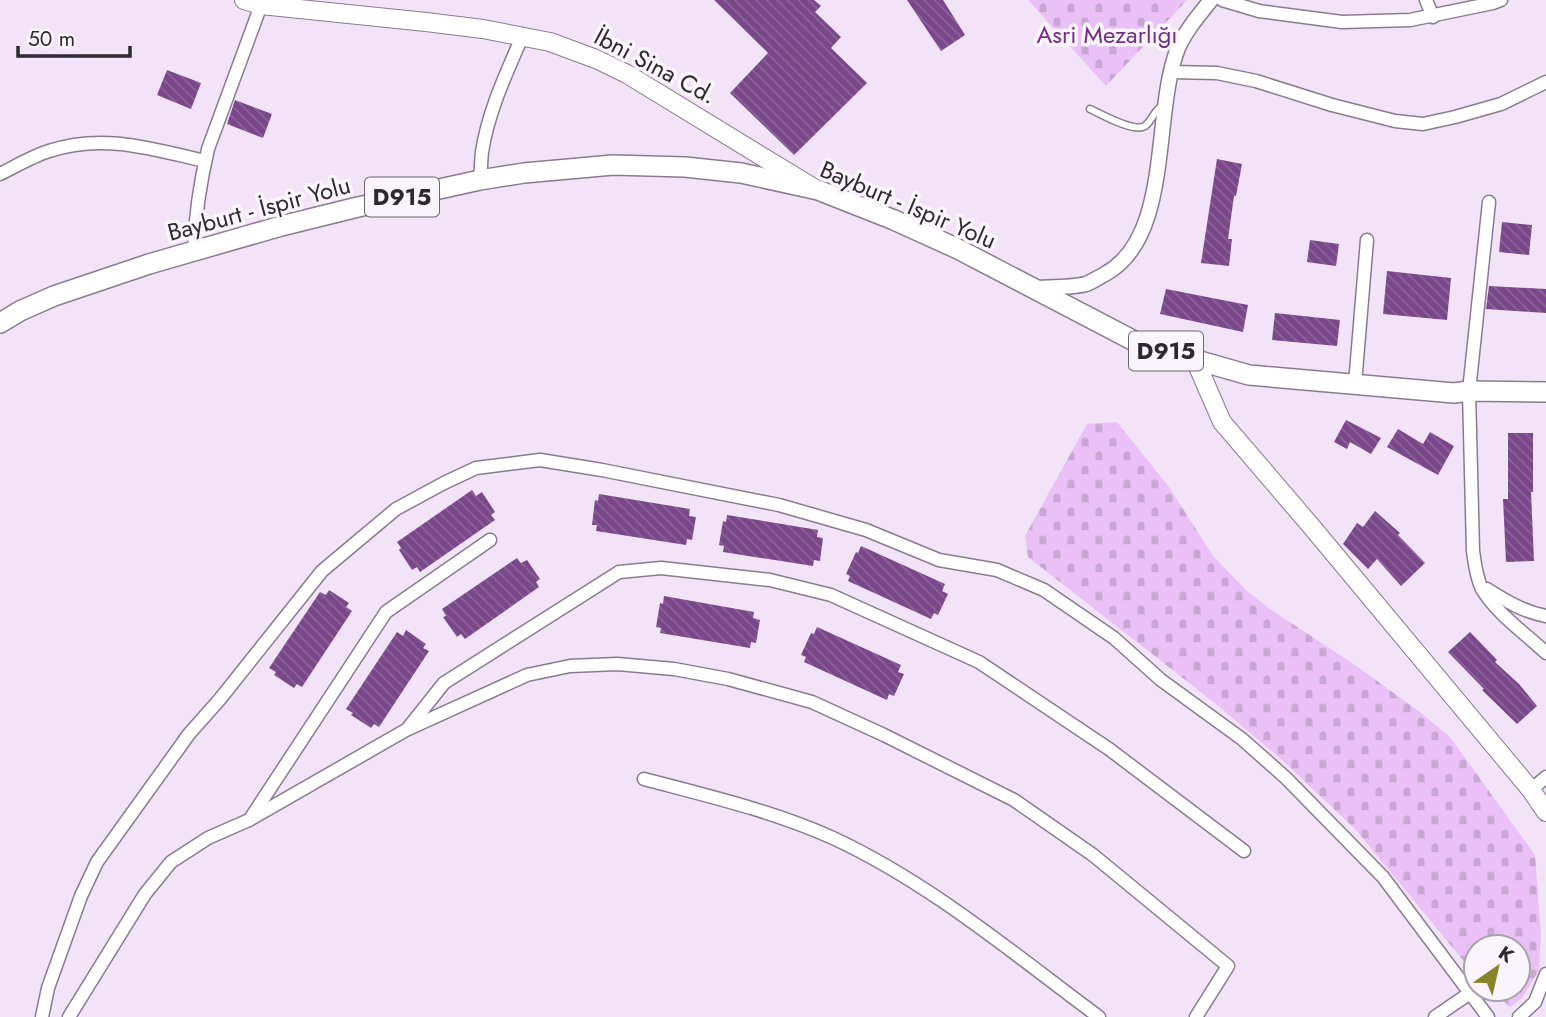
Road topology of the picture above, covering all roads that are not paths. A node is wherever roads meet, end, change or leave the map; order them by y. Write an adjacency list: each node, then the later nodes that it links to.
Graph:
1 (1211, 0): 8 (street)
2 (1222, 0): 6 (street)
3 (1426, 0): 6 (street)
4 (1501, 0): 6 (street)
5 (253, 2): 7 (main road, İbni Sina Cd.); 12 (street)
6 (1433, 17)
7 (522, 37): 14 (street); 15 (main road, İbni Sina Cd.)
8 (1171, 72): 9 (street); 10 (street)
9 (1546, 82)
10 (1167, 104): 11 (lane); 19 (street)
11 (1090, 109)
12 (205, 161): 13 (street); 18 (street)
13 (0, 174)
14 (480, 180): 15 (main road, Bayburt - İspir Yolu / D915); 18 (main road, Bayburt - İspir Yolu / D915)
15 (818, 190): 19 (main road, Bayburt - İspir Yolu / D915)
16 (1489, 202): 23 (street)
17 (1367, 240): 22 (street)
18 (194, 251): 20 (main road, Bayburt - İspir Yolu / D915)
19 (1033, 288): 21 (main road, Bayburt - İspir Yolu / D915)
20 (0, 323)
21 (1195, 359): 22 (main road, Bayburt - İspir Yolu / D915); 32 (main road)
22 (1355, 384): 23 (main road, Bayburt - İspir Yolu / D915)
23 (1469, 391): 24 (main road, Bayburt - İspir Yolu / D915); 26 (street)
24 (1546, 391)
25 (490, 540): 34 (street)
26 (1481, 585): 27 (street); 28 (street)
27 (1546, 616)
28 (1546, 653)
29 (406, 730): 34 (street); 35 (street); 43 (street)
30 (1546, 777): 32 (street)
31 (644, 779): 42 (street)
32 (1531, 790): 33 (main road)
33 (1546, 812)
34 (249, 820): 41 (street)
35 (1244, 851)
36 (1546, 974): 46 (street)
37 (1462, 982): 40 (street)
38 (1462, 998): 44 (street)
39 (1478, 1003): 45 (street)
40 (42, 1017)
41 (69, 1017)
42 (1099, 1017)
43 (1196, 1017)
44 (1435, 1017)
45 (1489, 1017)
46 (1519, 1017)

